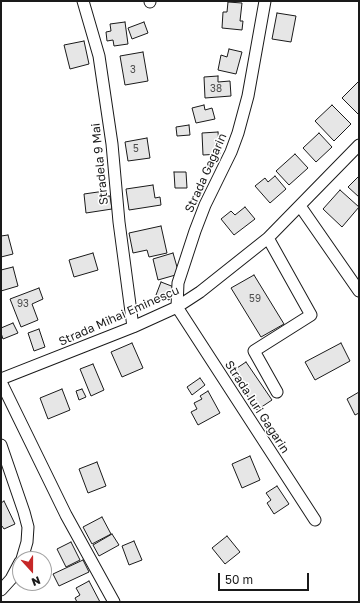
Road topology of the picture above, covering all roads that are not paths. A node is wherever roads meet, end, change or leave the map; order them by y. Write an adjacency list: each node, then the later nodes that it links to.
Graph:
1 (83, 1): 8 (street, Stradela 9 Mai)
2 (265, 1): 7 (street, Strada Gagarin)
3 (359, 145): 4 (street, Strada Mihai Eminescu)
4 (300, 206): 5 (street, Strada Mihai Eminescu); 6 (street)
5 (268, 238): 7 (street, Strada Mihai Eminescu); 11 (street)
6 (359, 291)
7 (177, 307): 8 (street, Strada Mihai Eminescu); 13 (street, Strada Iuri Gagarin)
8 (133, 327): 9 (street, Strada Mihai Eminescu)
9 (1, 379)
10 (1, 382): 17 (street)
11 (277, 392)
12 (1, 445): 14 (street)
13 (315, 520)
14 (24, 551)
15 (12, 577): 16 (street)
16 (1, 590)
17 (114, 602)

